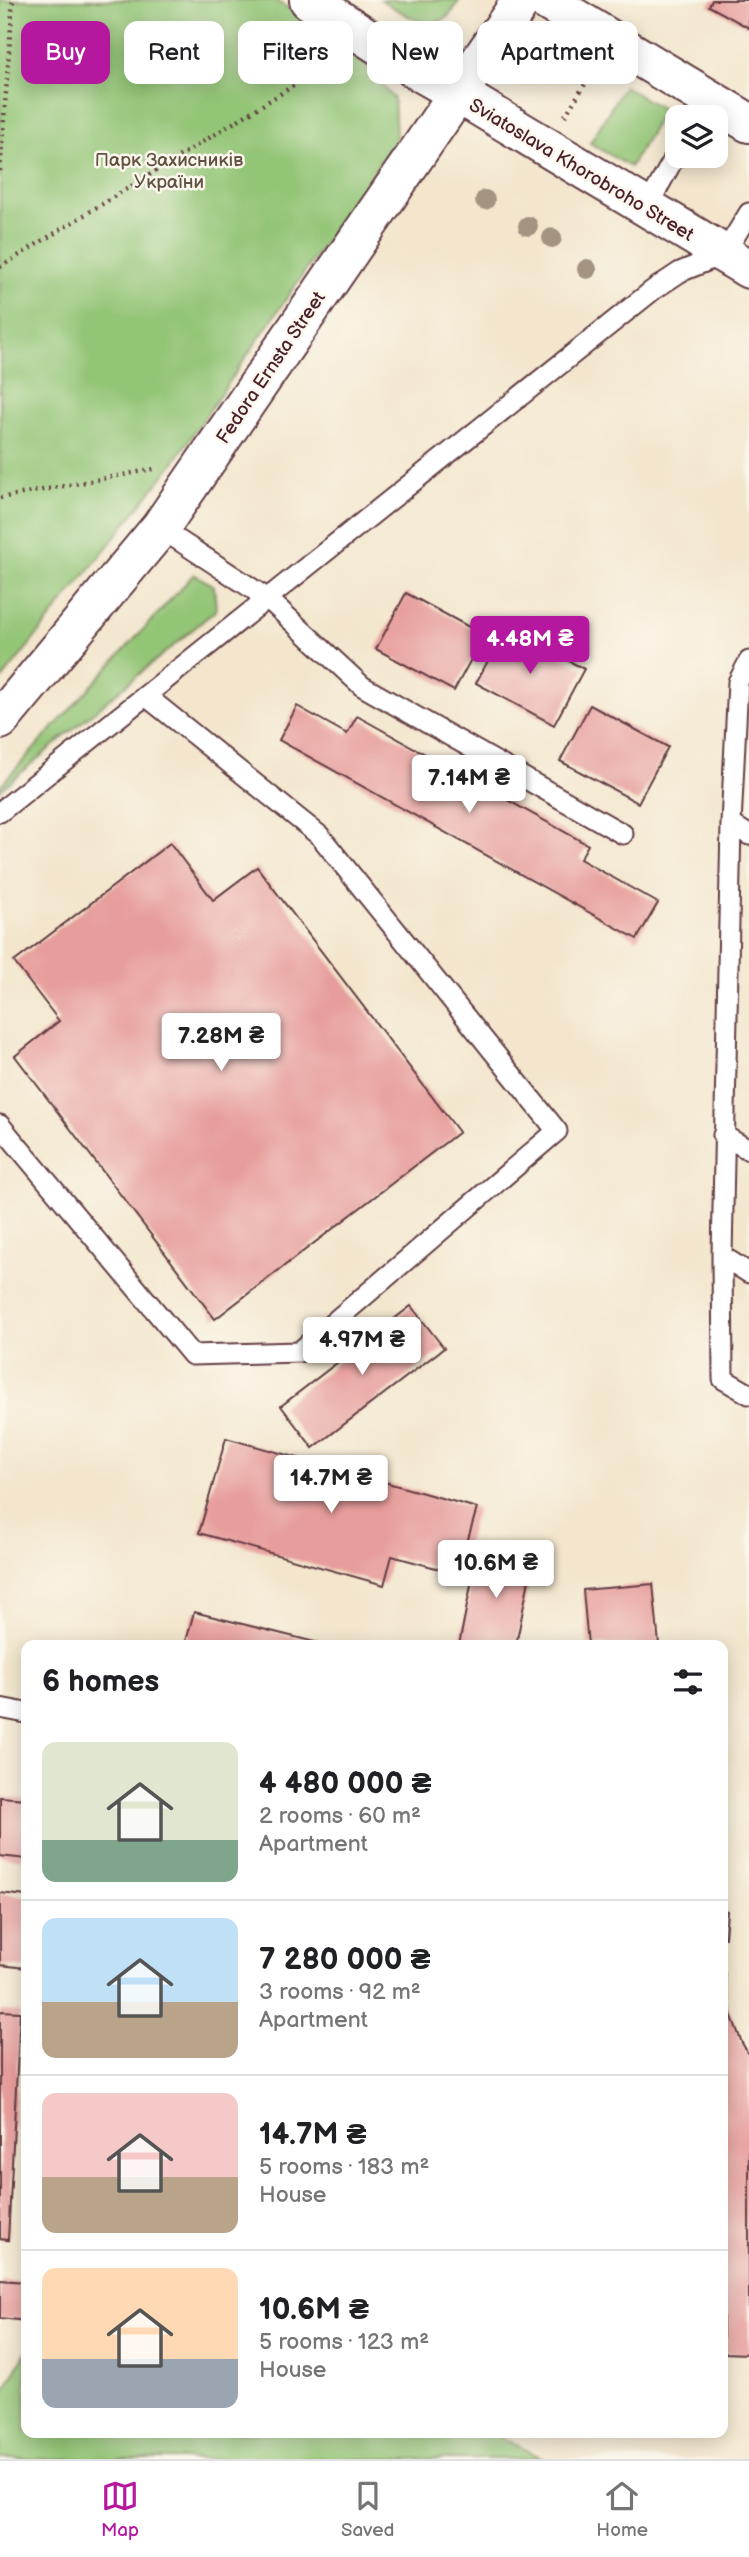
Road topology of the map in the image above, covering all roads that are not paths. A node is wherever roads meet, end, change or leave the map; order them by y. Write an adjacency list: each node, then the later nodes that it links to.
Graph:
1 (309, 0): 4 (main road, Sviatoslava Khorobroho Street)
2 (522, 0): 4 (main road, Fedora Ernsta Street)
3 (545, 0): 5 (main road)
4 (457, 93): 9 (main road, Sviatoslava Khorobroho Street); 12 (main road, Fedora Ernsta Street)
5 (699, 105)
6 (728, 116): 7 (main road)
7 (749, 122)
8 (669, 168): 9 (lane)
9 (646, 209): 11 (main road, Sviatoslava Khorobroho Street)
10 (749, 213): 11 (lane)
11 (736, 261): 13 (lane)
12 (160, 528): 13 (lane); 16 (main road, Fedora Ernsta Street)
13 (268, 599): 15 (lane); 19 (lane)
14 (749, 661): 18 (lane)
15 (146, 696): 17 (lane); 21 (lane)
16 (0, 720)
17 (0, 812)
18 (731, 824): 20 (lane); 22 (lane)
19 (623, 834)
20 (749, 835)
21 (0, 1125)
22 (723, 1135): 23 (lane); 24 (lane)
23 (749, 1150)
24 (722, 1256): 25 (lane); 26 (lane)
25 (749, 1273)
26 (749, 1394)
27 (0, 1708): 28 (lane)
28 (21, 1712)

